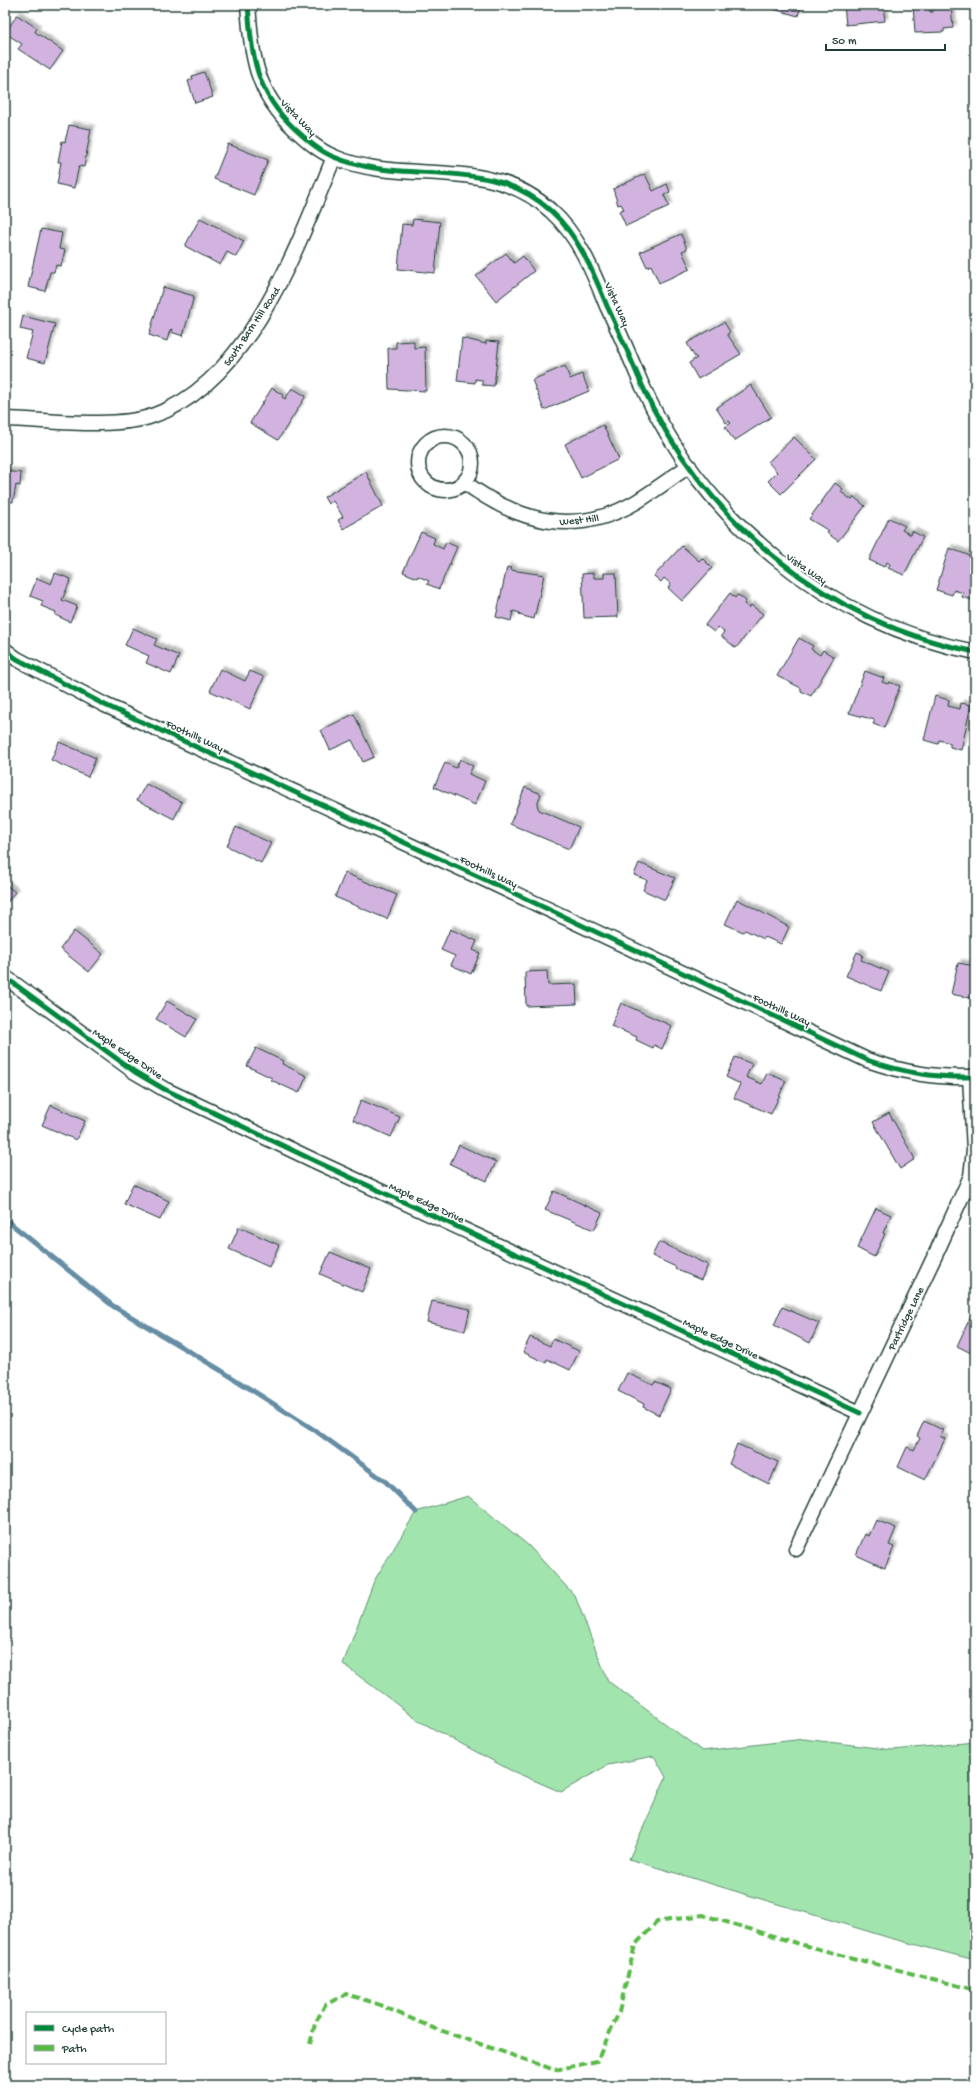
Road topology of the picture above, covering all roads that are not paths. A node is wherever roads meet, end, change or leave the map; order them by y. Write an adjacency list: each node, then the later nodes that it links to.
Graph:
1 (248, 5): 2 (street, Vista Way)
2 (334, 157): 3 (street, South Barn Hill Road); 4 (street, Vista Way)
3 (5, 419)
4 (689, 466): 5 (street, West Hill); 7 (street, Vista Way)
5 (464, 482)
6 (5, 650): 9 (street, Foothills Way)
7 (975, 652)
8 (5, 977): 10 (street, Maple Edge Drive)
9 (972, 1077): 10 (street, Partridge Lane)
10 (860, 1413): 11 (street, Partridge Lane)
11 (796, 1548)

